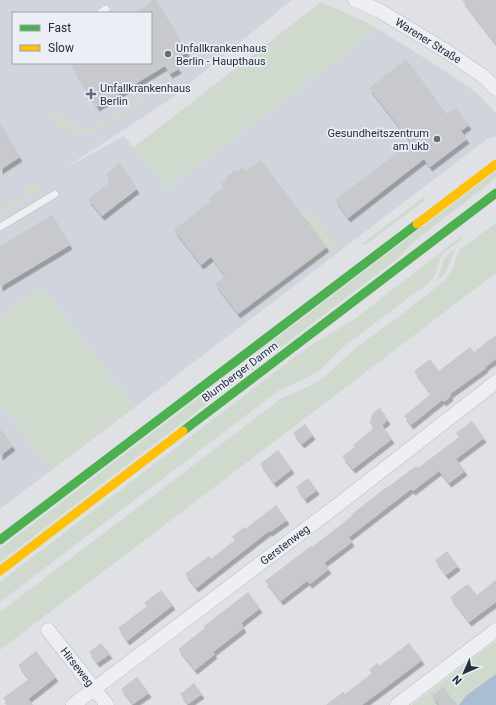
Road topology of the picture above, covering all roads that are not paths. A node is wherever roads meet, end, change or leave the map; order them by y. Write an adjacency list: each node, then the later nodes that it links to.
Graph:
1 (355, 0): 2 (street, Warener Straße)
2 (496, 89)
3 (496, 164): 8 (main road, Blumberger Damm)
4 (496, 193): 9 (main road, Blumberger Damm)
5 (55, 194): 6 (lane)
6 (0, 227)
7 (496, 382): 12 (street, Gerstenweg)
8 (0, 540)
9 (0, 571)
10 (48, 630): 12 (street, Hirseweg)
11 (496, 630): 15 (street)
12 (94, 689): 13 (street, Gerstenweg); 14 (street, Hirseweg)
13 (73, 705)
14 (106, 705)
15 (397, 705)

